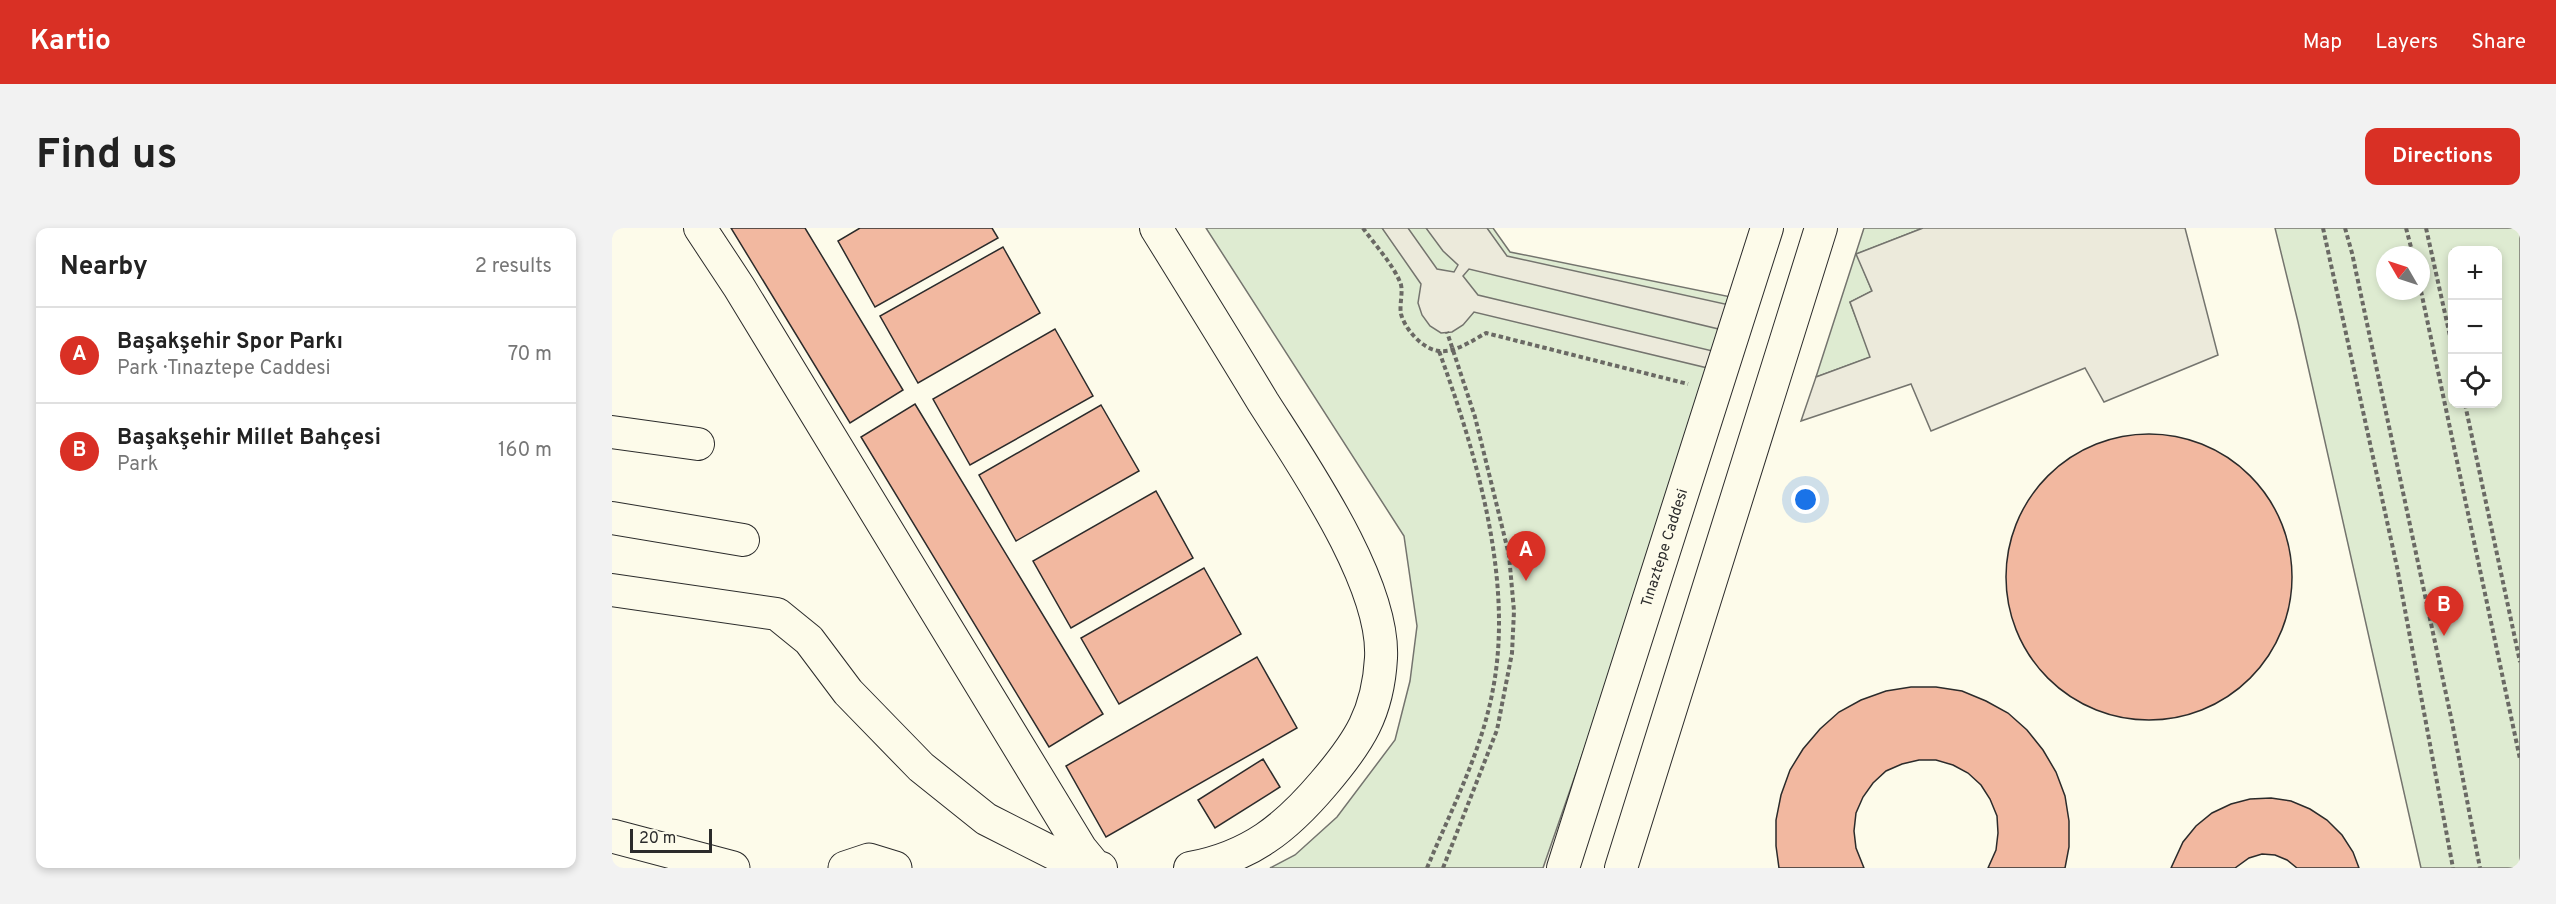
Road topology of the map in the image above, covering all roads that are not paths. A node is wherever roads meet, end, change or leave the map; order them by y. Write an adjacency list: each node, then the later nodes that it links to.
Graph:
1 (700, 228): 11 (street)
2 (1156, 228): 15 (street)
3 (1767, 228): 16 (street, Tınaztepe Caddesi)
4 (1821, 228): 17 (street)
5 (612, 432): 6 (street)
6 (698, 444)
7 (612, 518): 8 (street)
8 (743, 540)
9 (612, 590): 11 (street)
10 (612, 836): 12 (main road)
11 (1098, 867)
12 (733, 868)
13 (845, 868): 14 (main road)
14 (895, 868)
15 (1190, 868)
16 (1563, 868)
17 (1622, 868)

